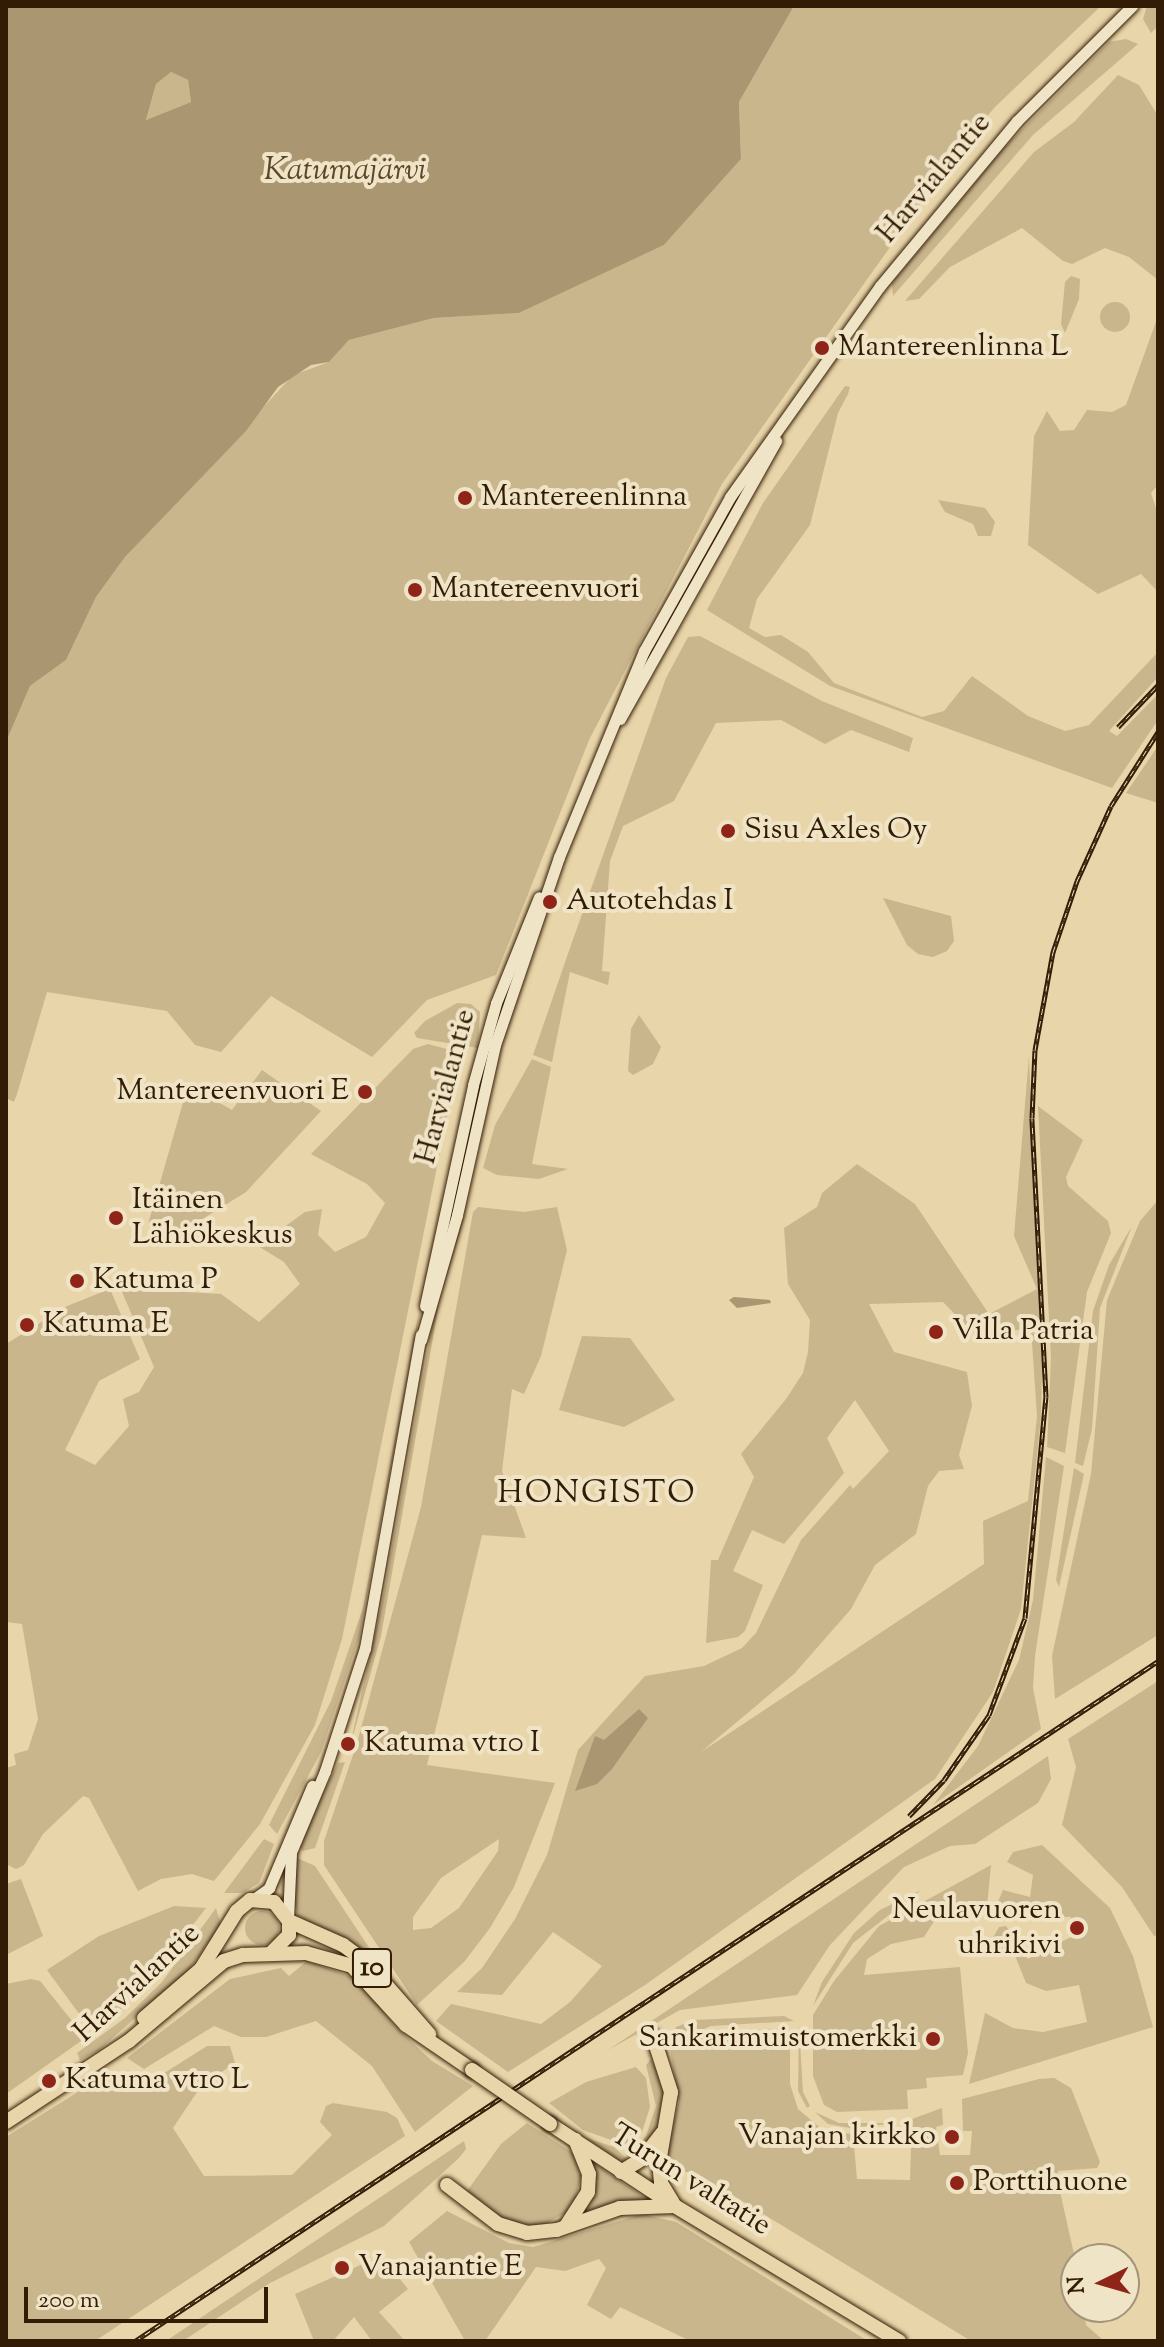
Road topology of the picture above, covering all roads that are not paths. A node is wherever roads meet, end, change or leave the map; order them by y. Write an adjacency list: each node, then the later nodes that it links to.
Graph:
1 (1132, 6): 2 (main road, Harvialantie)
2 (338, 1735): 3 (main road, Harvialantie); 5 (main road, Harvialantie)
3 (254, 1899): 4 (highway, 10); 5 (highway, 10)
4 (233, 1919): 6 (highway); 9 (highway, Harvialantie / 10)
5 (289, 1920): 6 (highway); 8 (highway, Turun valtatie / 10)
6 (264, 1955): 8 (highway, Turun valtatie / 10); 9 (highway, Harvialantie / 10)
7 (653, 2036): 11 (highway)
8 (457, 2059): 12 (highway, Turun valtatie / 10, bridge)
9 (71, 2081): 10 (highway, Harvialantie / 10)
10 (6, 2122)
11 (665, 2130): 13 (highway); 15 (highway)
12 (575, 2140): 13 (highway, Turun valtatie / 10); 16 (highway)
13 (621, 2172): 15 (highway, Turun valtatie / 10)
14 (447, 2185): 16 (highway)
15 (675, 2206): 16 (highway); 17 (highway, Turun valtatie / 10)
16 (564, 2228)
17 (899, 2341)

